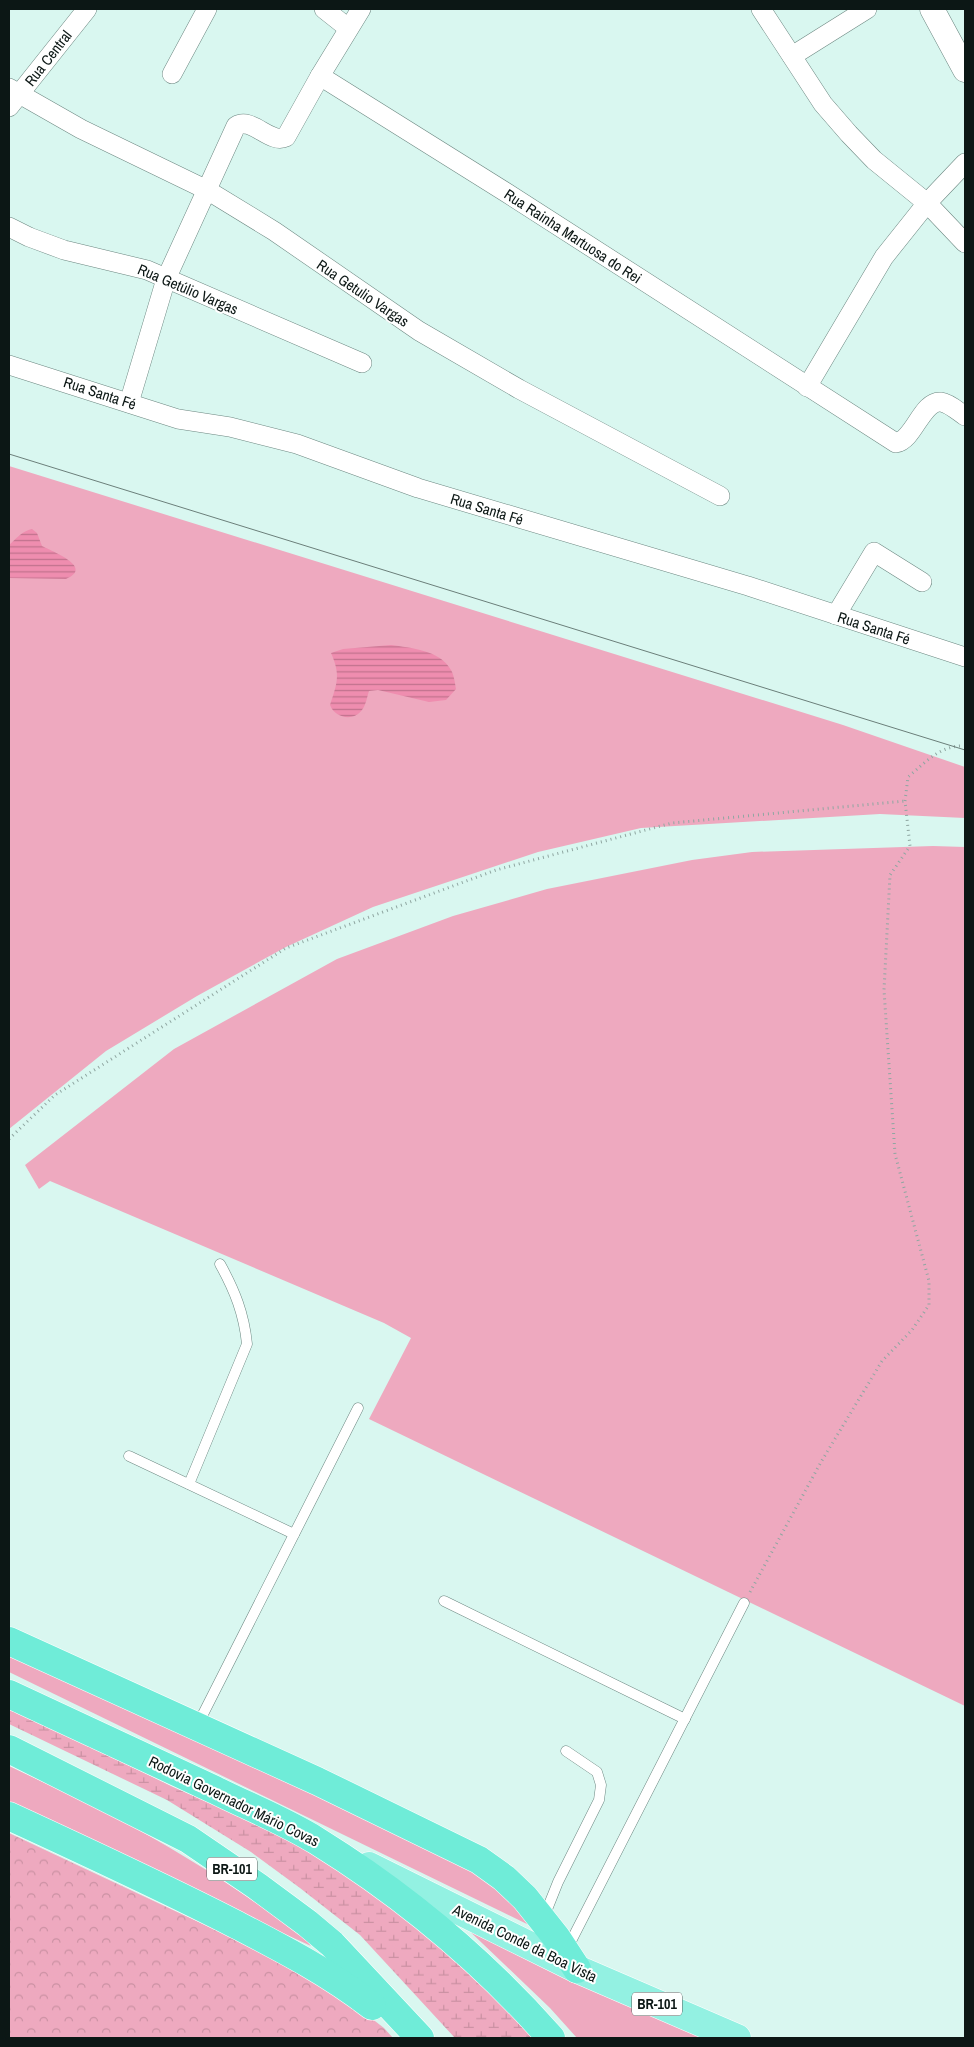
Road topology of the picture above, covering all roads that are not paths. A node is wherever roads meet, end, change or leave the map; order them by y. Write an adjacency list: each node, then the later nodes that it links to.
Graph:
1 (87, 9): 13 (street, Rua Central)
2 (207, 9): 11 (street)
3 (324, 9): 8 (street)
4 (361, 9): 8 (street)
5 (761, 9): 9 (street)
6 (867, 9): 9 (street)
7 (932, 9): 10 (street)
8 (348, 28): 12 (street)
9 (792, 56): 16 (street)
10 (965, 70)
11 (172, 74)
12 (320, 76): 15 (street); 22 (street, Rua Rainha Martuosa do Rei)
13 (12, 97): 15 (street, Rua Getulio Vargas)
14 (965, 163): 16 (street)
15 (207, 190): 19 (street); 25 (street, Rua Getulio Vargas)
16 (927, 204): 18 (street); 22 (street)
17 (9, 227): 19 (street, Rua Getúlio Vargas)
18 (965, 243)
19 (166, 279): 21 (street, Rua Getúlio Vargas); 23 (street)
20 (9, 364): 23 (street, Rua Santa Fé)
21 (362, 364)
22 (807, 387): 24 (street, Rua Rainha Martuosa do Rei)
23 (129, 403): 27 (street, Rua Santa Fé)
24 (965, 416)
25 (720, 496)
26 (922, 582): 27 (street)
27 (836, 615): 28 (street, Rua Santa Fé)
28 (965, 657)
29 (220, 1264): 32 (lane)
30 (358, 1408): 33 (lane)
31 (129, 1456): 32 (lane)
32 (189, 1484): 33 (lane)
33 (294, 1534): 39 (lane)
34 (444, 1601): 38 (lane)
35 (744, 1603): 38 (lane)
36 (9, 1641): 39 (highway)
37 (9, 1694): 43 (highway, Rodovia Governador Mário Covas / BR-101)
38 (685, 1719): 45 (lane)
39 (196, 1726): 44 (highway)
40 (9, 1749): 47 (highway, BR-101)
41 (566, 1751): 44 (lane)
42 (9, 1816): 46 (highway)
43 (316, 1840): 45 (main road, Avenida Conde da Boa Vista / BR-101); 48 (highway, Rodovia Governador Mário Covas / BR-101)
44 (542, 1920): 45 (highway)
45 (571, 1961): 49 (main road, Avenida Conde da Boa Vista / BR-101)
46 (414, 2038)
47 (420, 2038)
48 (551, 2038)
49 (737, 2038)

